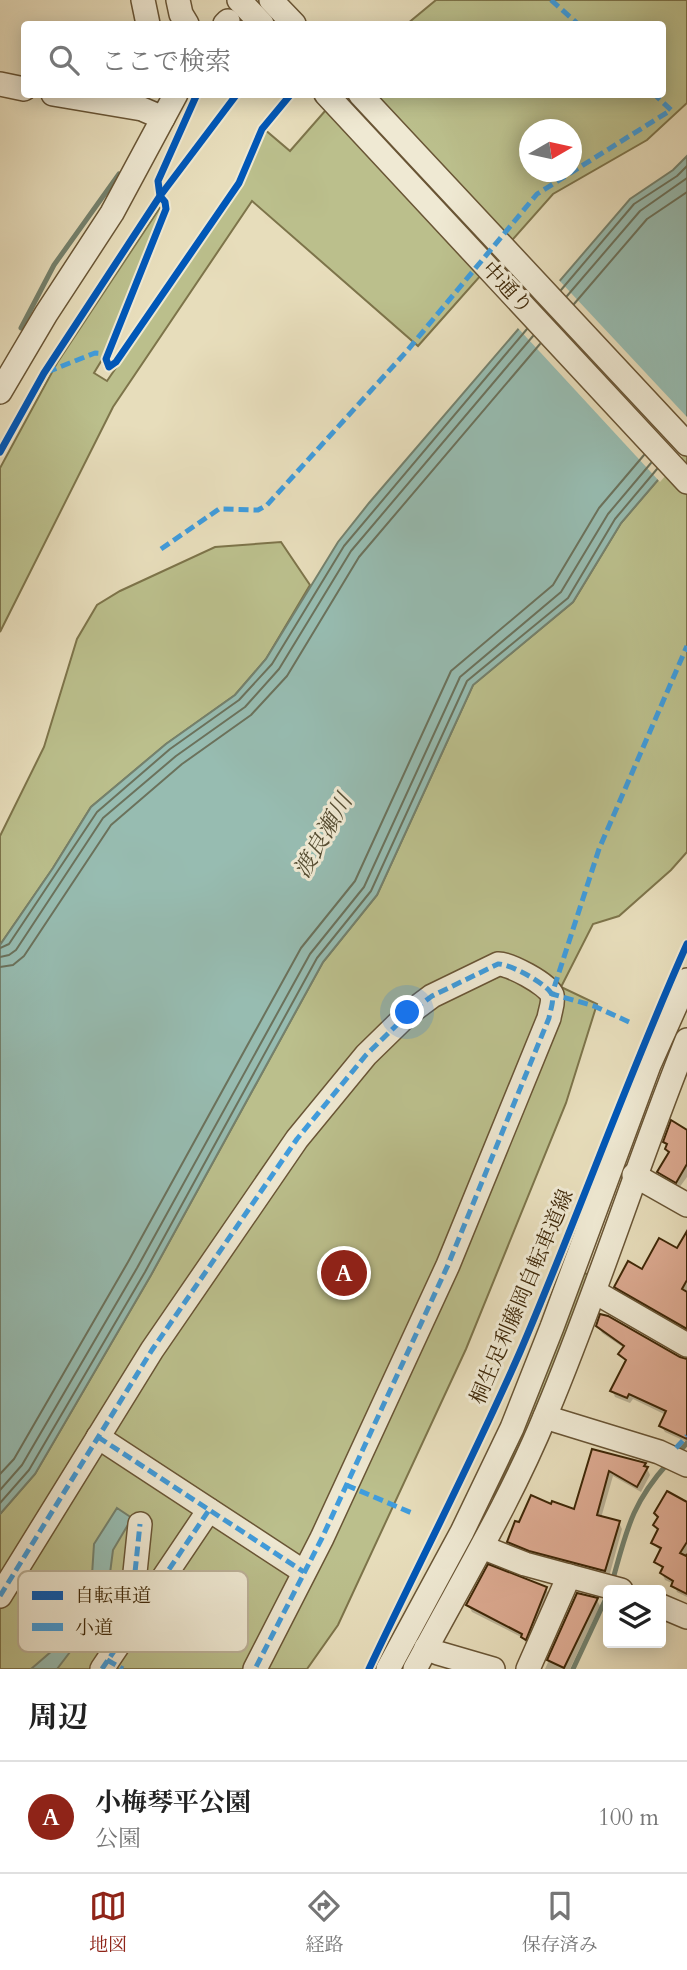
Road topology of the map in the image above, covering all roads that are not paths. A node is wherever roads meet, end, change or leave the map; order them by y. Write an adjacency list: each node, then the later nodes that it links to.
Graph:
1 (143, 0): 5 (street)
2 (178, 0): 6 (street)
3 (239, 0): 7 (street)
4 (271, 0): 8 (street)
5 (147, 21)
6 (185, 21)
7 (259, 21)
8 (291, 21)
9 (0, 84): 10 (street)
10 (21, 88)
11 (77, 98): 14 (street)
12 (330, 98): 17 (street, 中通り)
13 (364, 98): 16 (street, 中通り)
14 (168, 102): 15 (street)
15 (0, 392)
16 (687, 444)
17 (687, 482)
18 (687, 980): 40 (street)
19 (686, 1044): 20 (street)
20 (634, 1175): 21 (street); 22 (street)
21 (687, 1205)
22 (595, 1292): 23 (street); 24 (street)
23 (687, 1346)
24 (545, 1417): 26 (street); 29 (street)
25 (98, 1437): 27 (street); 32 (street); 35 (street)
26 (687, 1465)
27 (209, 1510): 31 (street); 32 (street)
28 (140, 1524): 30 (street)
29 (482, 1547): 33 (street); 38 (street)
30 (135, 1571)
31 (170, 1571)
32 (304, 1572): 42 (street)
33 (569, 1576): 34 (street); 45 (street)
34 (603, 1585)
35 (0, 1596)
36 (666, 1608): 37 (street)
37 (687, 1617)
38 (426, 1648): 43 (street); 44 (street)
39 (118, 1652): 41 (street)
40 (391, 1664)
41 (108, 1667)
42 (255, 1669)
43 (415, 1669)
44 (493, 1669)
45 (528, 1669)

